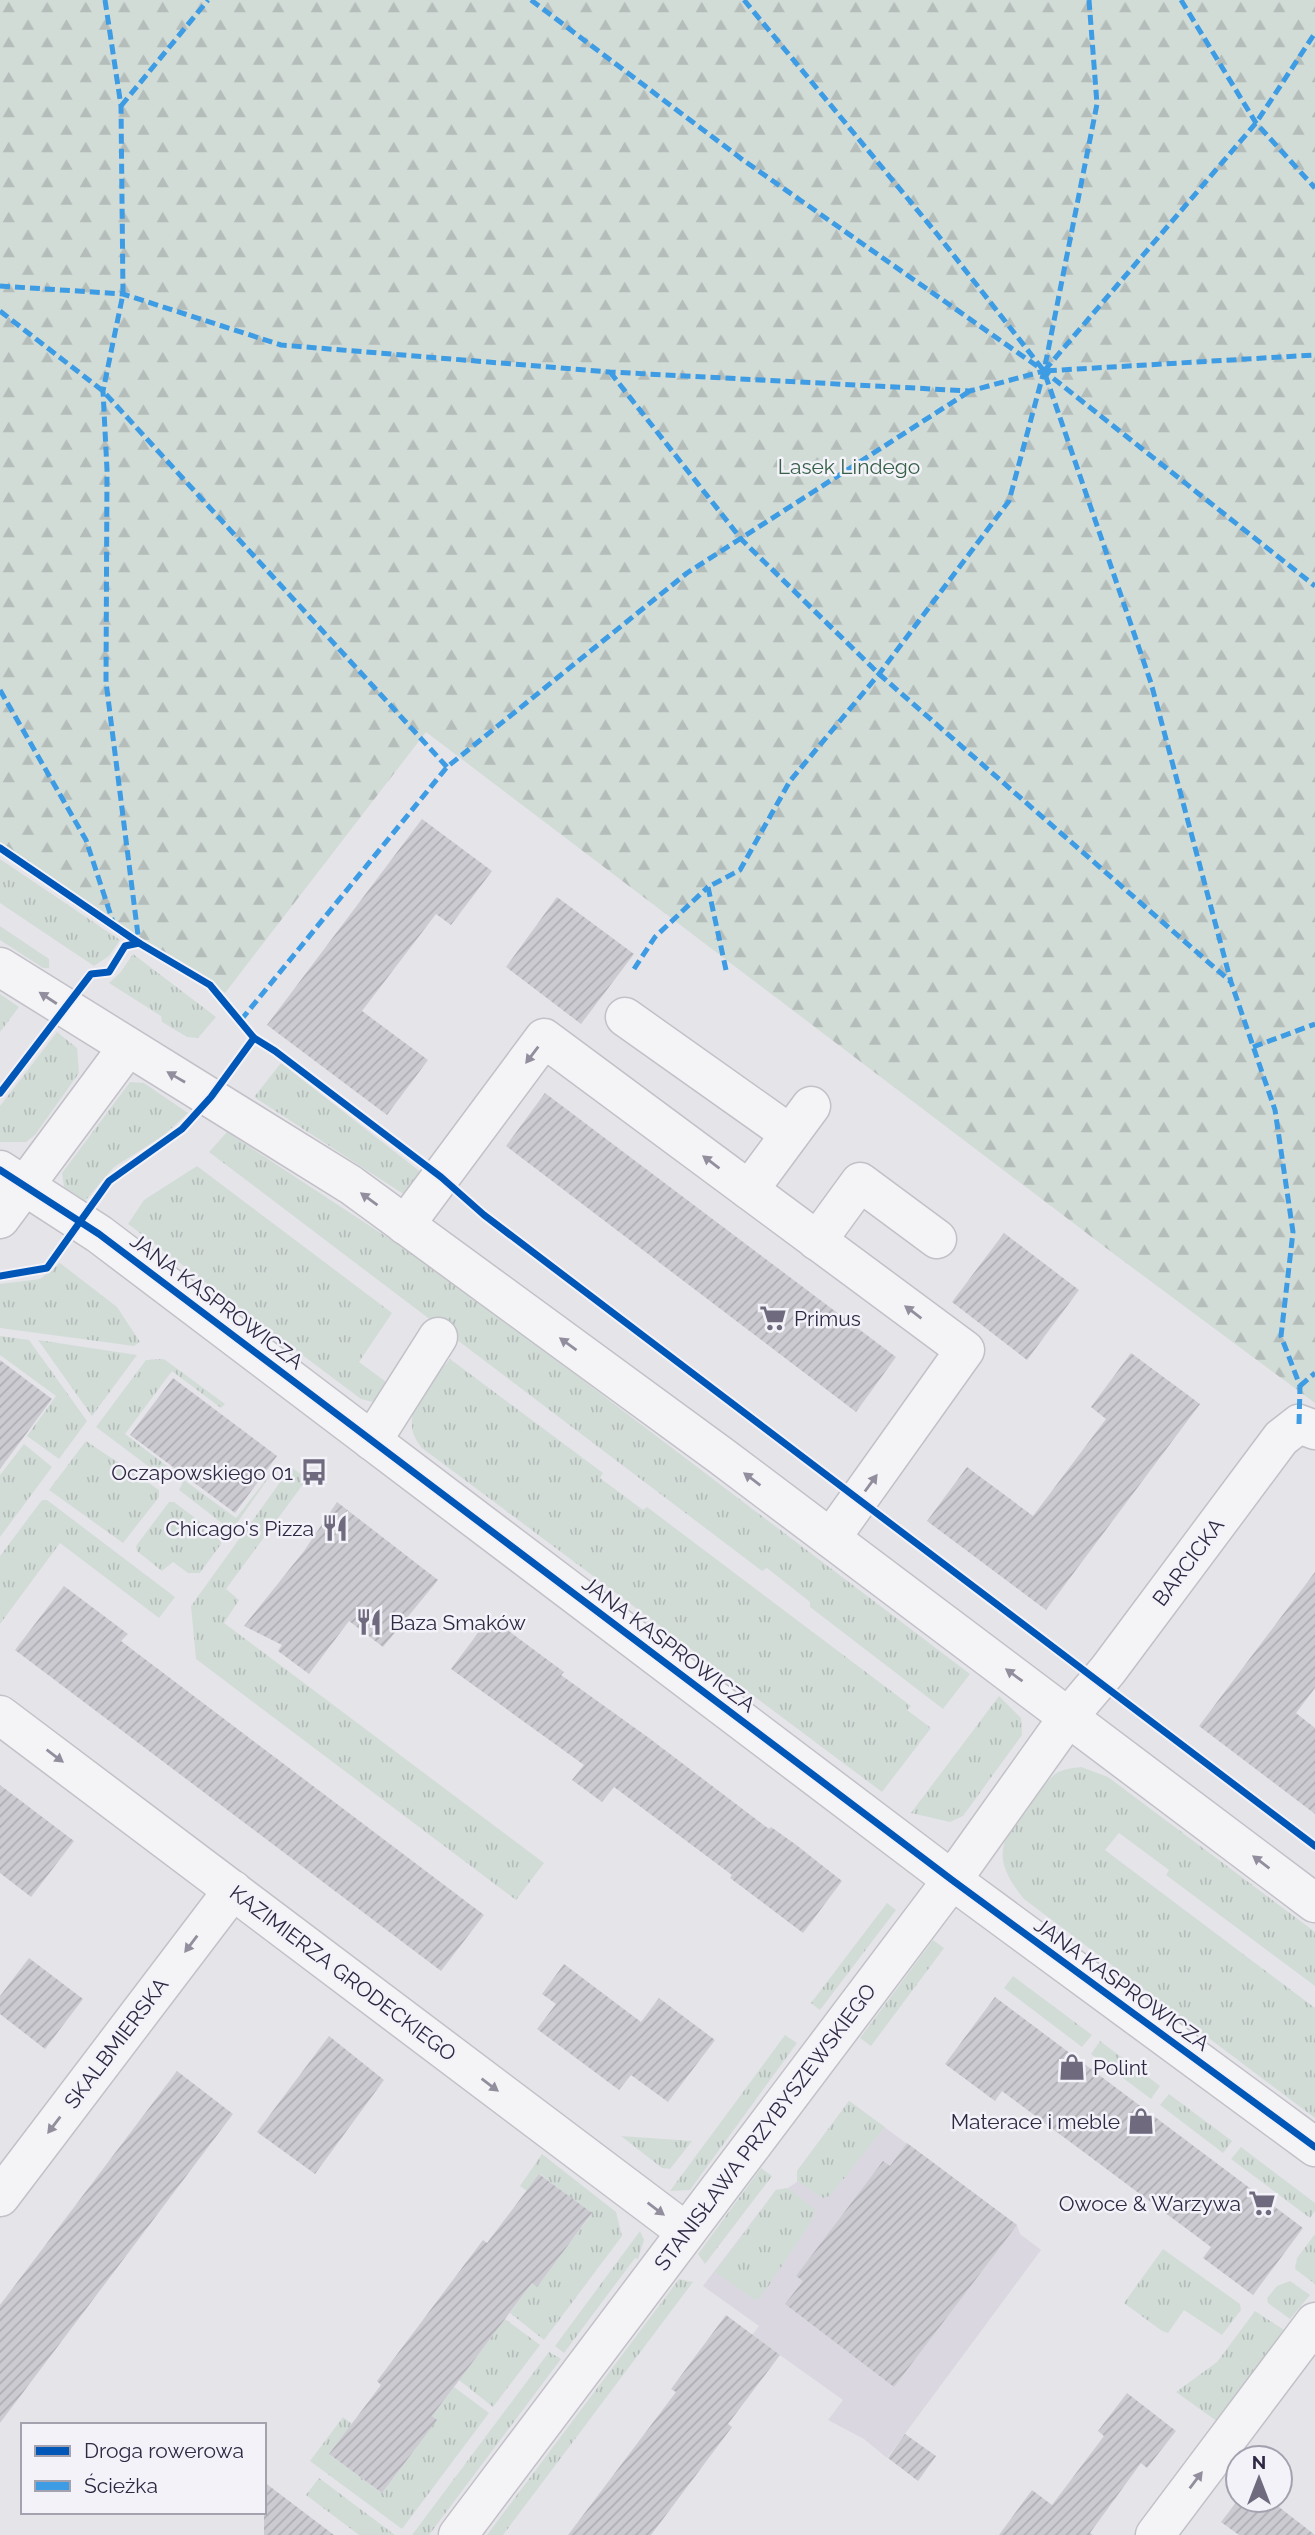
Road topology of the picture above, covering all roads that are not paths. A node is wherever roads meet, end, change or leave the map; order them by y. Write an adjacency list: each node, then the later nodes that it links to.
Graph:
1 (0, 967): 3 (street, one-way to 1)
2 (625, 1017): 5 (street)
3 (127, 1048): 4 (street); 7 (street, one-way to 3)
4 (12, 1177): 6 (street); 12 (street, JANA KASPROWICZA)
5 (749, 1190): 7 (street, one-way to 7); 9 (street)
6 (0, 1219)
7 (405, 1225): 13 (street, one-way to 7)
8 (937, 1239): 9 (street)
9 (817, 1241): 13 (street, one-way to 9)
10 (438, 1337): 12 (street)
11 (1315, 1430): 15 (street, BARCICKA)
12 (372, 1441): 16 (street, JANA KASPROWICZA)
13 (831, 1538): 15 (street, one-way to 13)
14 (0, 1715): 17 (street, KAZIMIERZA GRODECKIEGO, one-way to 17)
15 (1069, 1716): 16 (street, STANISŁAWA PRZYBYSZEWSKIEGO); 18 (street, one-way to 15)
16 (952, 1880): 19 (street, JANA KASPROWICZA); 21 (street, STANISŁAWA PRZYBYSZEWSKIEGO)
17 (233, 1890): 20 (street, SKALBMIERSKA, one-way to 20); 21 (street, KAZIMIERZA GRODECKIEGO, one-way to 21)
18 (1315, 1903)
19 (1315, 2147)
20 (0, 2197)
21 (686, 2232): 23 (street, STANISŁAWA PRZYBYSZEWSKIEGO)
22 (1315, 2322): 24 (street, one-way to 22)
23 (458, 2535)
24 (1155, 2535)

